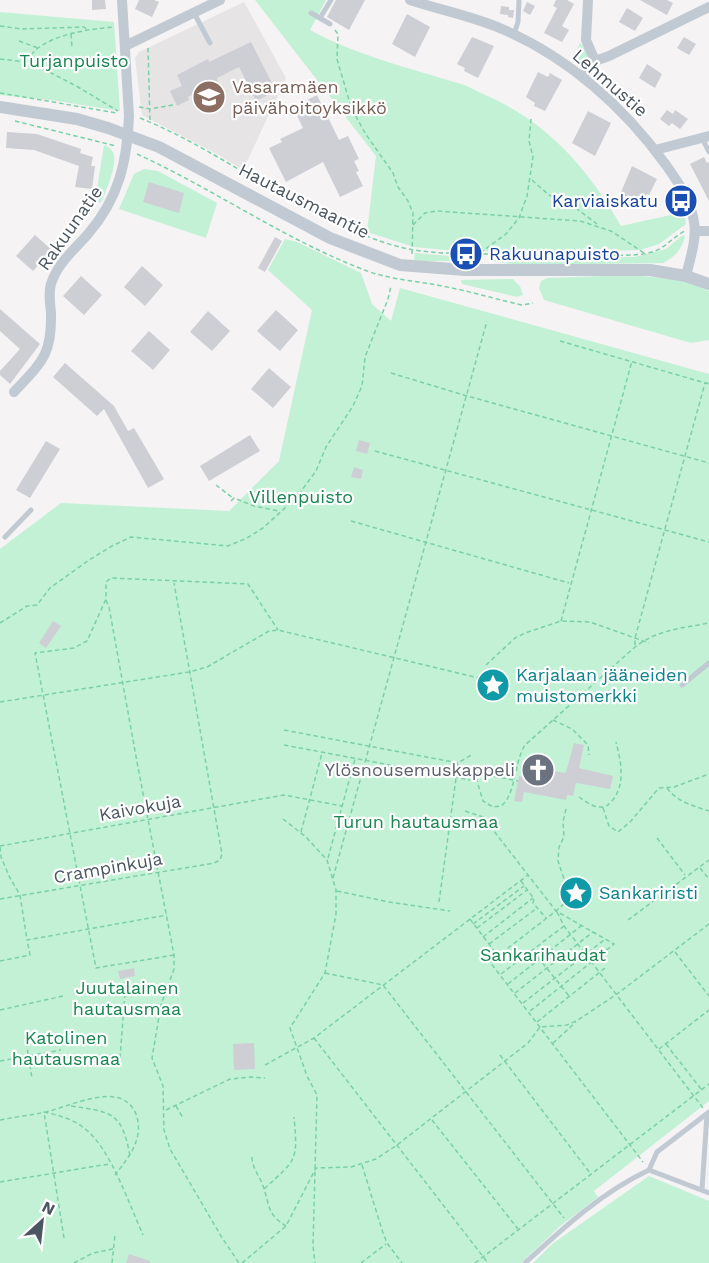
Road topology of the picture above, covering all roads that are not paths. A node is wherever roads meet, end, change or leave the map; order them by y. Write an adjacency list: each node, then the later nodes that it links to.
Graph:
1 (122, 0): 14 (street, Rakuunatie)
2 (220, 0): 8 (street)
3 (331, 0): 10 (lane)
4 (410, 0): 12 (street, Lehmustie)
5 (519, 0): 12 (lane)
6 (588, 0): 15 (street)
7 (709, 7): 15 (street)
8 (194, 13): 13 (lane); 14 (street)
9 (311, 13): 10 (lane)
10 (320, 18): 11 (lane)
11 (330, 24)
12 (514, 34): 16 (street, Lehmustie)
13 (210, 43)
14 (125, 46): 18 (street, Rakuunatie)
15 (595, 61): 16 (street)
16 (582, 77): 20 (street, Lehmustie)
17 (0, 107): 18 (street, Hautausmaantie)
18 (129, 135): 24 (street, Hautausmaantie); 26 (street, Rakuunatie)
19 (706, 137): 20 (street); 21 (lane)
20 (656, 150): 22 (street, Lehmustie)
21 (709, 152)
22 (695, 231): 23 (street); 24 (street, Lehmustie)
23 (709, 231)
24 (686, 276): 25 (street, Hautausmaantie)
25 (709, 284)
26 (14, 392)
27 (30, 510): 28 (lane)
28 (5, 537)
29 (709, 663): 30 (lane)
30 (682, 685)
31 (708, 1113): 32 (lane); 33 (lane)
32 (708, 1129): 34 (lane)
33 (649, 1170): 34 (lane); 36 (lane)
34 (702, 1190): 35 (lane)
35 (709, 1193)
36 (525, 1263)

